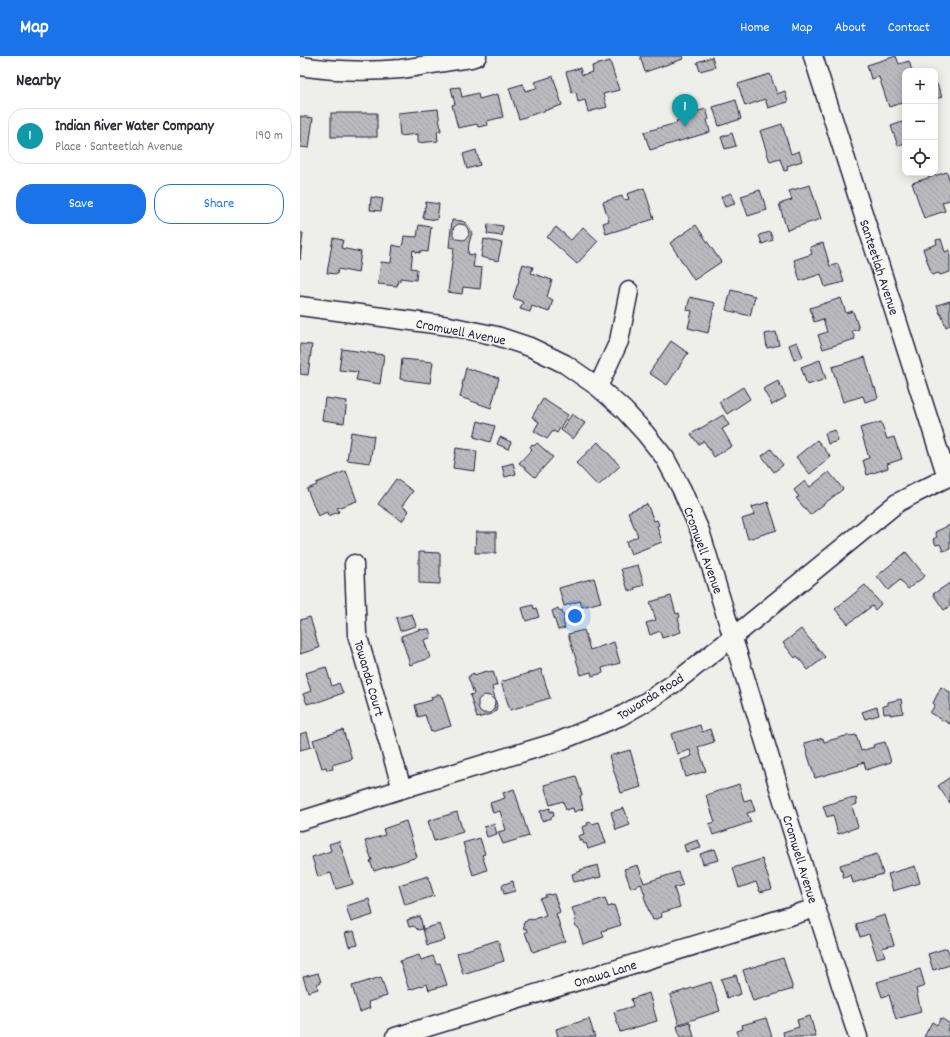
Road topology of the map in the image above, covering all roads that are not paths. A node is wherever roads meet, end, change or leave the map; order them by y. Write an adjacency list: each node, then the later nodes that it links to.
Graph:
1 (477, 56): 3 (street)
2 (813, 56): 7 (street, Santeetlah Avenue)
3 (300, 66)
4 (629, 291): 6 (street)
5 (300, 306): 6 (street, Cromwell Avenue)
6 (598, 387): 9 (street, Cromwell Avenue)
7 (948, 477): 9 (street, Towanda Road)
8 (354, 564): 10 (street, Towanda Court)
9 (733, 637): 10 (street, Towanda Road); 12 (street, Cromwell Avenue)
10 (402, 788): 11 (street, Towanda Road)
11 (300, 821)
12 (816, 908): 13 (street, Onawa Lane); 14 (street, Cromwell Avenue)
13 (394, 1037)
14 (858, 1037)

